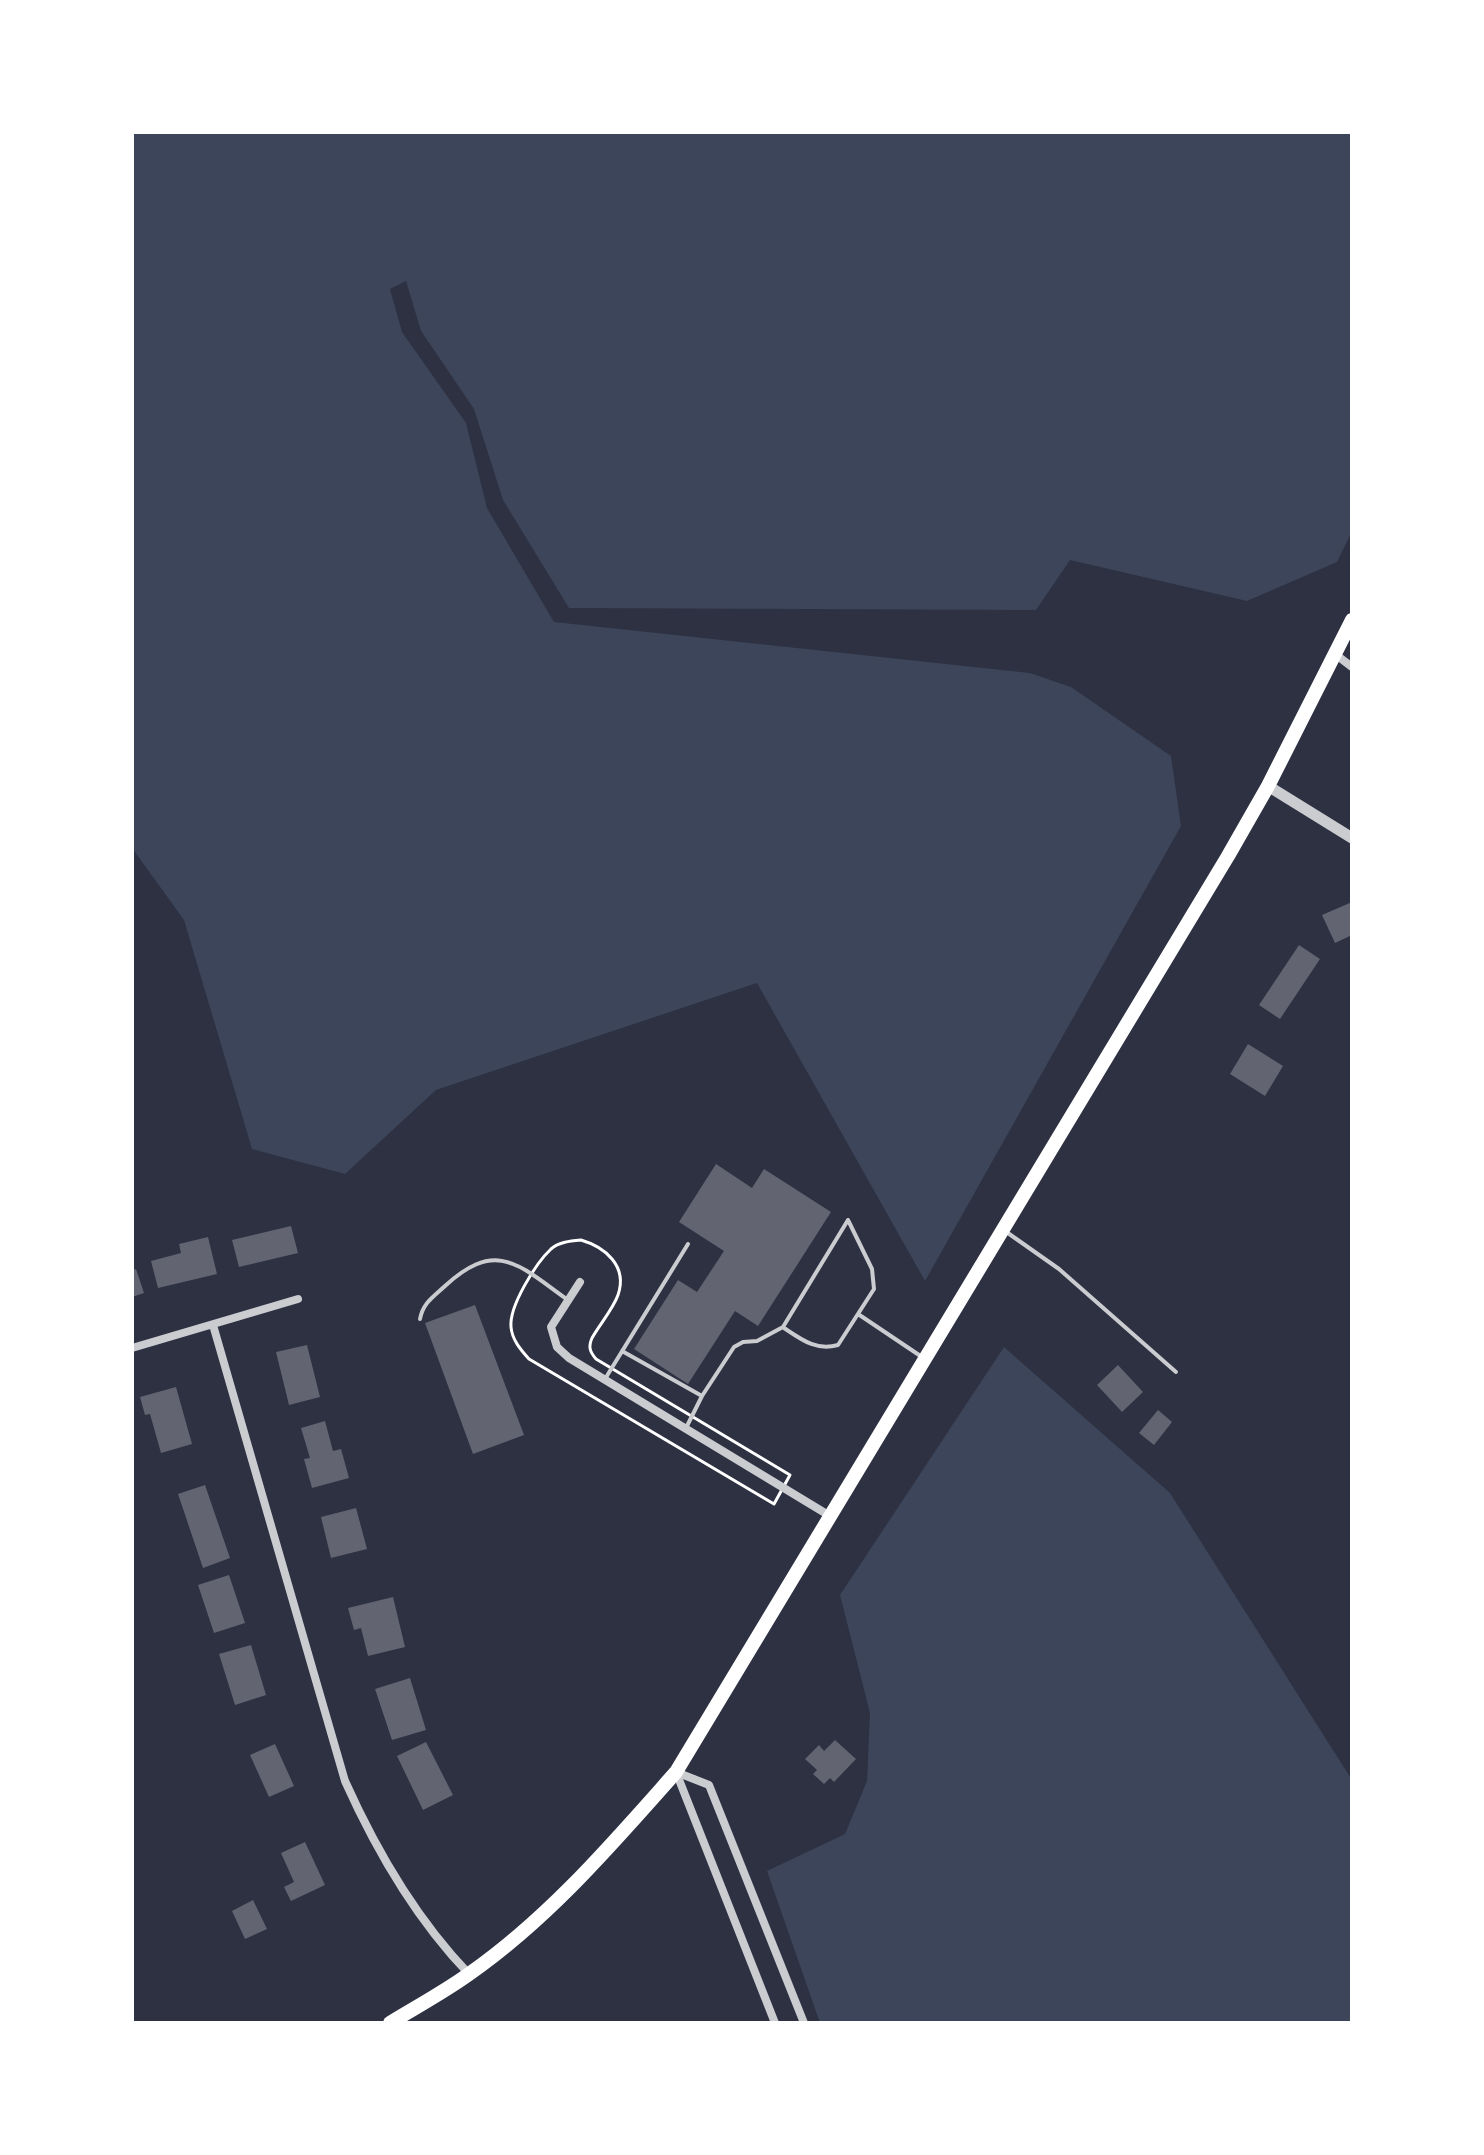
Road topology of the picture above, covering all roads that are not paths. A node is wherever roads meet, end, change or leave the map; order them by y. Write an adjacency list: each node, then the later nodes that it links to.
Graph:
1 (1352, 620): 2 (highway)
2 (1335, 654): 3 (street); 4 (highway)
3 (1352, 667)
4 (1268, 786): 5 (street); 6 (highway)
5 (1352, 838)
6 (1003, 1230): 17 (highway); 18 (lane)
7 (688, 1244): 16 (lane)
8 (580, 1282): 10 (street)
9 (298, 1299): 13 (street)
10 (568, 1300): 12 (lane); 19 (street)
11 (858, 1314): 14 (lane); 14 (lane); 17 (lane)
12 (420, 1319)
13 (213, 1325): 15 (street); 24 (street)
14 (783, 1327): 20 (lane)
15 (132, 1348)
16 (622, 1351): 19 (lane); 20 (lane)
17 (925, 1359): 22 (highway)
18 (1176, 1372)
19 (605, 1379): 21 (street)
20 (702, 1396): 21 (lane)
21 (686, 1428): 22 (street)
22 (830, 1516): 23 (highway)
23 (676, 1772): 24 (highway); 26 (street); 27 (street)
24 (469, 1974): 25 (highway)
25 (390, 2023)
26 (775, 2023)
27 (804, 2023)

